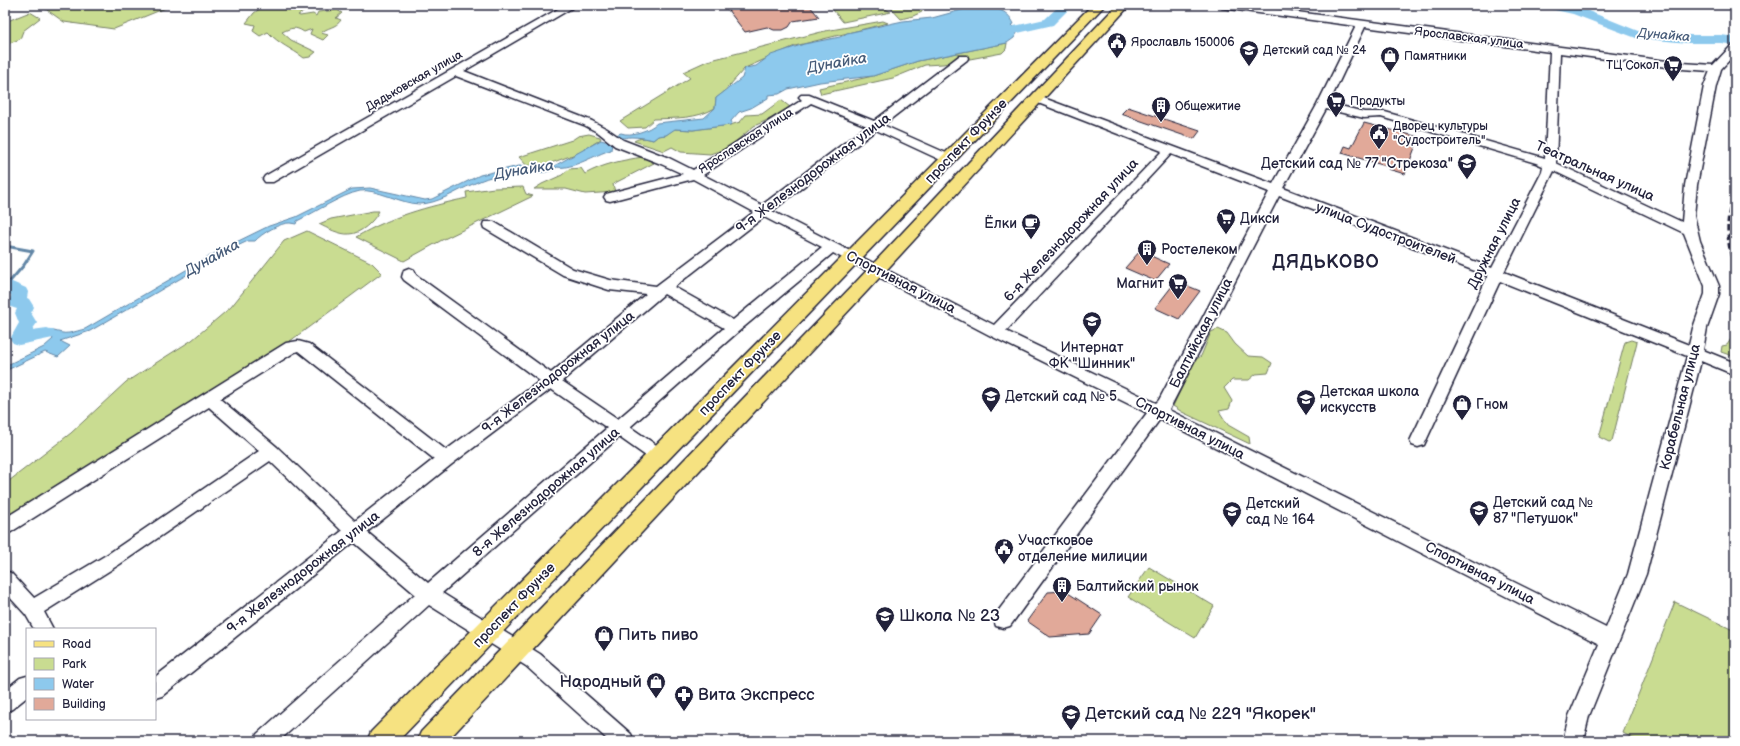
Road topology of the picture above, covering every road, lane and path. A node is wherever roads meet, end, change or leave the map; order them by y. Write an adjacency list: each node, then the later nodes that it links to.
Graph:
1 (572, 5): 10 (street, Дядьковская улица)
2 (1099, 5): 15 (main road, проспект Фрунзе)
3 (1124, 5): 11 (main road, проспект Фрунзе)
4 (1222, 5): 5 (street, Ярославская улица)
5 (1362, 23): 7 (street, Ярославская улица); 12 (street, Балтийская улица)
6 (1735, 48): 9 (street)
7 (1555, 49): 9 (street, Ярославская улица); 16 (street, Дружная улица)
8 (963, 58): 13 (street, 9-я Железнодорожная улица)
9 (1716, 68): 23 (street, Корабельная улица)
10 (456, 72): 17 (street, Спортивная улица); 18 (street, Дядьковская улица)
11 (1037, 99): 14 (street, улица Судостроителей); 26 (main road, проспект Фрунзе)
12 (1323, 105): 16 (street, Театральная улица); 19 (street, Балтийская улица)
13 (876, 126): 15 (street); 17 (street, Ярославская улица); 21 (street, 9-я Железнодорожная улица)
14 (1168, 150): 19 (street, улица Судостроителей); 31 (street, 6-я Железнодорожная улица)
15 (949, 159): 25 (main road, проспект Фрунзе)
16 (1550, 164): 23 (street, Театральная улица); 28 (street, Дружная улица)
17 (694, 175): 20 (street, Ярославская улица); 21 (street, Спортивная улица)
18 (270, 179)
19 (1275, 191): 28 (street, улица Судостроителей); 36 (street, Балтийская улица)
20 (610, 197)
21 (763, 211): 24 (street, Спортивная улица); 29 (street, 9-я Железнодорожная улица)
22 (490, 225): 29 (street)
23 (1690, 231): 32 (street, Корабельная улица)
24 (831, 247): 25 (street, Спортивная улица); 30 (street, 8-я Железнодорожная улица)
25 (852, 258): 26 (street, Спортивная улица); 40 (main road, проспект Фрунзе)
26 (876, 270): 31 (street, Спортивная улица); 51 (main road, проспект Фрунзе)
27 (409, 273): 34 (street)
28 (1496, 274): 32 (street, улица Судостроителей); 38 (street, Дружная улица)
29 (661, 289): 30 (street); 34 (street, 9-я Железнодорожная улица)
30 (734, 327): 37 (street, 8-я Железнодорожная улица)
31 (996, 332): 36 (street, Спортивная улица)
32 (1695, 354): 33 (street, улица Судостроителей); 50 (street, Корабельная улица)
33 (1735, 369)
34 (551, 381): 37 (street); 41 (street, 9-я Железнодорожная улица)
35 (209, 398): 39 (street); 41 (street); 42 (street)
36 (1159, 411): 47 (street, Балтийская улица); 50 (street, Спортивная улица)
37 (619, 429): 40 (street); 45 (street, 8-я Железнодорожная улица)
38 (1418, 441)
39 (271, 452): 43 (street); 46 (street)
40 (659, 456): 49 (main road, проспект Фрунзе)
41 (446, 459): 43 (street, 9-я Железнодорожная улица)
42 (5, 527)
43 (355, 532): 45 (street); 53 (street, 9-я Железнодорожная улица)
44 (5, 579): 46 (street)
45 (428, 594): 49 (street); 55 (street, 8-я Железнодорожная улица)
46 (36, 606): 48 (street)
47 (1004, 620)
48 (44, 628)
49 (488, 631): 51 (street); 56 (main road, проспект Фрунзе)
50 (1610, 640): 59 (street, Корабельная улица)
51 (516, 649): 57 (main road, проспект Фрунзе); 58 (street)
52 (26, 686): 54 (street)
53 (156, 688)
54 (5, 702)
55 (264, 741)
56 (380, 741)
57 (430, 741)
58 (624, 741)
59 (1573, 741)

